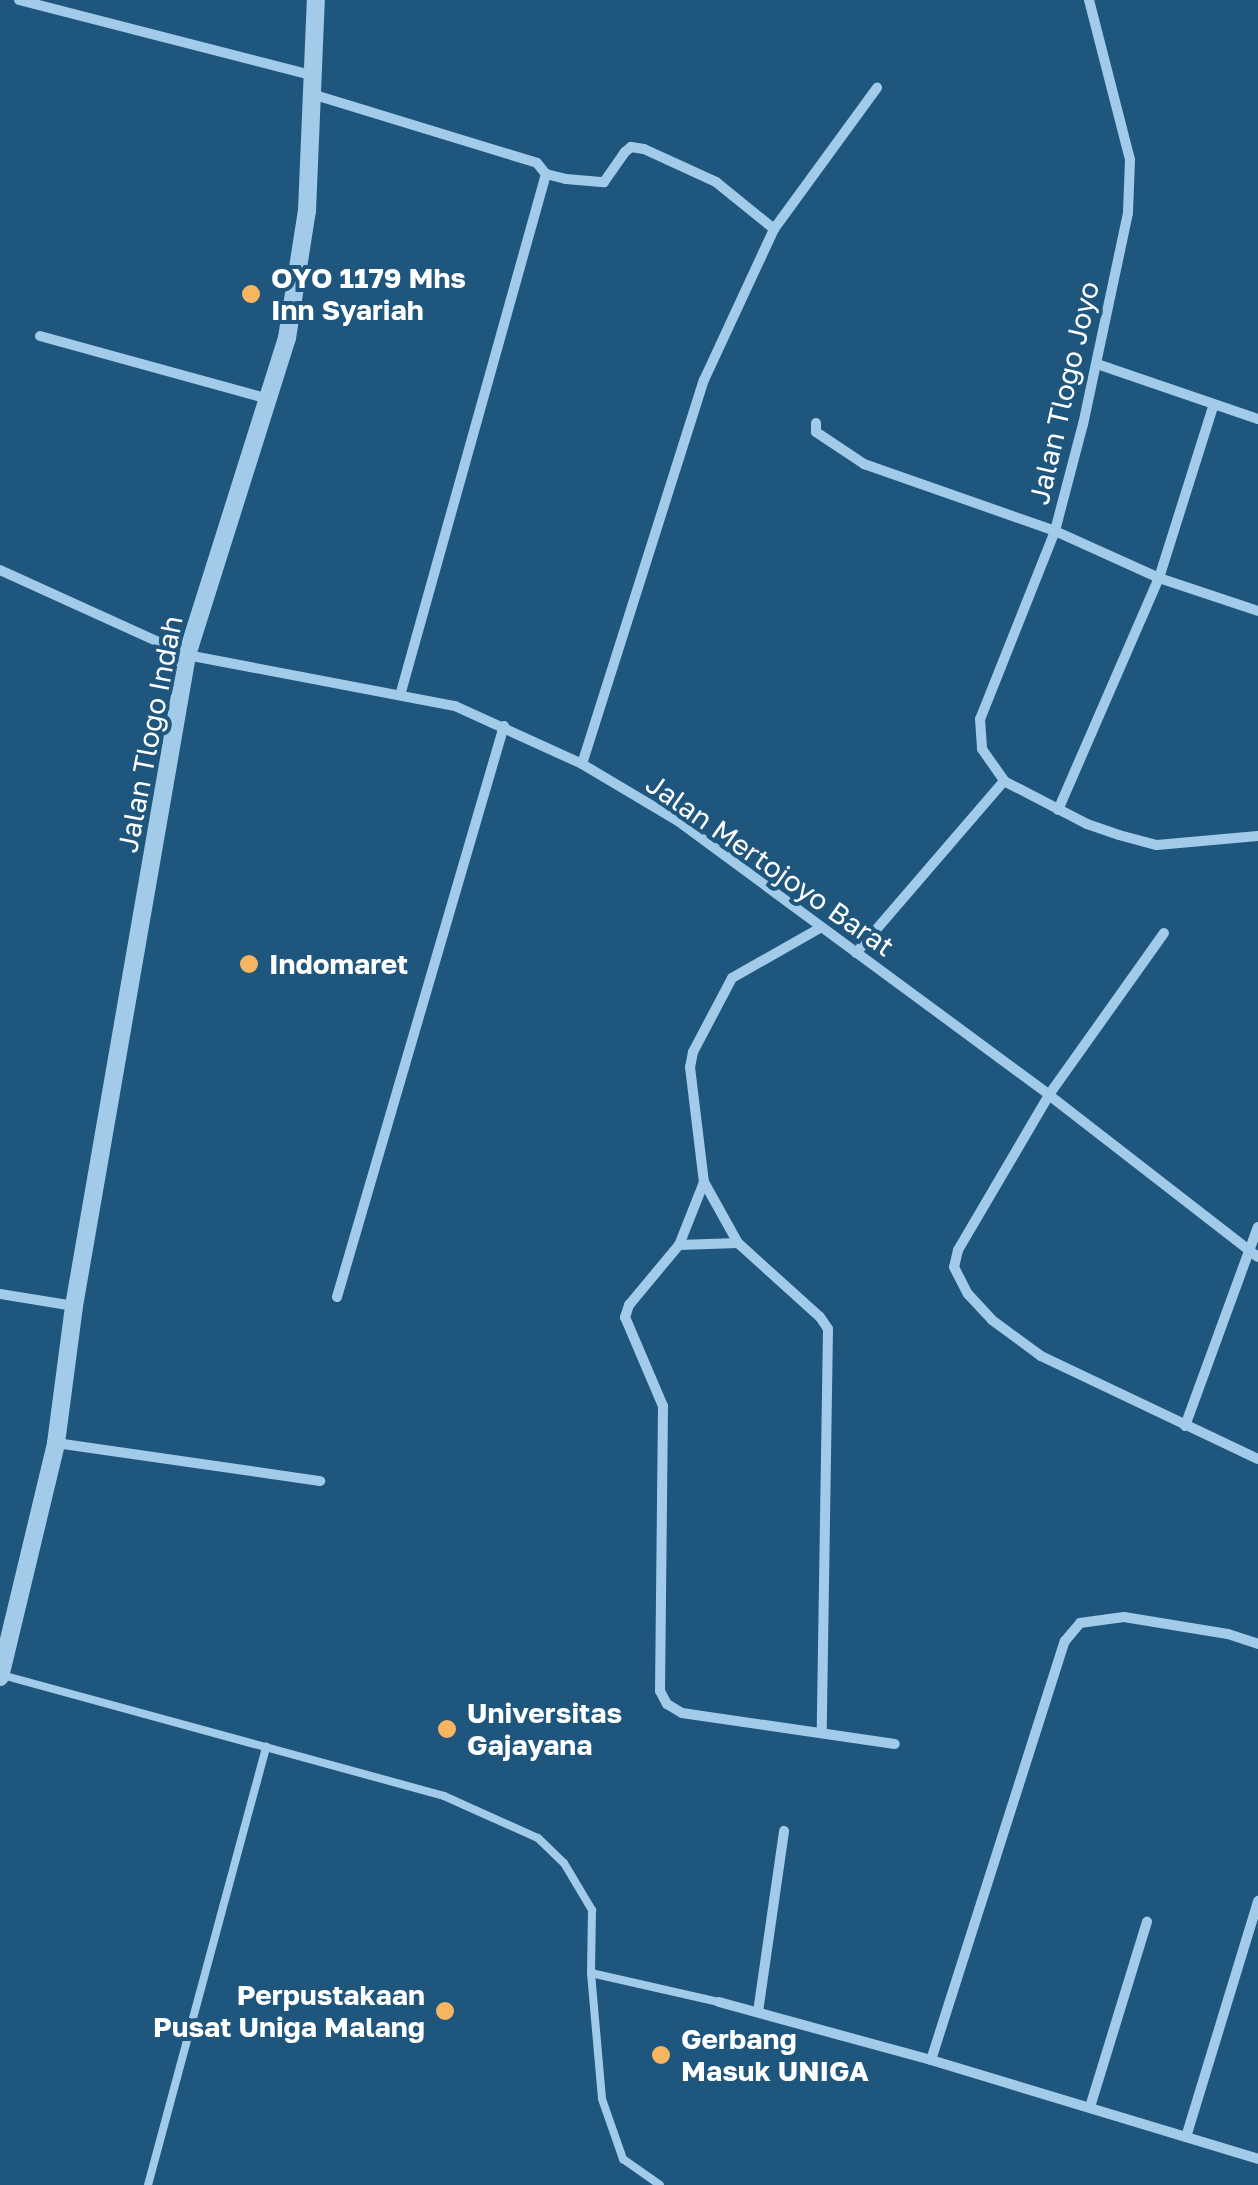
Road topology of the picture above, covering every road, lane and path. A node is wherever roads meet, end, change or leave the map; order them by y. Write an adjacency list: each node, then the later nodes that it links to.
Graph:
1 (19, 0): 4 (street)
2 (316, 0): 4 (street, Jalan Tlogo Indah)
3 (1089, 0): 9 (street, Jalan Tlogo Joyo)
4 (315, 86): 6 (street); 10 (street, Jalan Tlogo Indah)
5 (877, 88): 7 (street)
6 (546, 174): 7 (street); 19 (street)
7 (774, 229): 21 (street)
8 (40, 336): 10 (street)
9 (1097, 364): 11 (street); 14 (street, Jalan Tlogo Joyo)
10 (269, 399): 18 (street, Jalan Tlogo Indah)
11 (1214, 404): 12 (street); 16 (street)
12 (1258, 419)
13 (816, 423): 14 (street)
14 (1055, 531): 16 (street); 22 (street, Jalan Tlogo Joyo)
15 (0, 570): 18 (street, Jalan Mertojoyo Barat)
16 (1160, 578): 17 (street); 23 (street)
17 (1258, 610)
18 (188, 655): 19 (street, Jalan Mertojoyo Barat); 37 (street, Jalan Tlogo Indah)
19 (400, 692): 20 (street, Jalan Mertojoyo Barat)
20 (504, 726): 21 (street, Jalan Mertojoyo Barat); 36 (street)
21 (582, 764): 25 (street, Jalan Mertojoyo Barat)
22 (1004, 781): 23 (street); 27 (street)
23 (1058, 810): 24 (street)
24 (1258, 836)
25 (820, 928): 27 (street, Jalan Mertojoyo Barat); 29 (street)
26 (1164, 933): 28 (street)
27 (856, 954): 28 (street, Jalan Mertojoyo Barat)
28 (1049, 1095): 33 (street, Jalan Mertojoyo Barat); 38 (street)
29 (704, 1182): 31 (street); 32 (street)
30 (1258, 1227): 33 (street)
31 (738, 1243): 32 (street); 45 (street)
32 (679, 1245): 45 (street)
33 (1248, 1248): 34 (street, Jalan Mertojoyo Barat); 38 (street)
34 (1258, 1257)
35 (0, 1294): 37 (street)
36 (337, 1296)
37 (74, 1306): 39 (street, Jalan Tlogo Indah)
38 (1185, 1426): 40 (street)
39 (56, 1443): 41 (street); 42 (street, Jalan Tlogo Indah)
40 (1258, 1459)
41 (320, 1481)
42 (8, 1614): 44 (street, Jalan Tlogo Indah)
43 (1258, 1644): 54 (street)
44 (0, 1676): 47 (lane)
45 (822, 1733): 46 (street)
46 (895, 1744)
47 (266, 1747): 51 (lane); 58 (lane)
48 (784, 1831): 53 (street)
49 (1258, 1901): 56 (street)
50 (1147, 1922): 55 (street)
51 (591, 1973): 52 (lane); 59 (lane)
52 (718, 2002): 53 (street)
53 (758, 2012): 54 (street)
54 (931, 2060): 55 (street)
55 (1090, 2107): 56 (street)
56 (1186, 2137): 57 (street)
57 (1258, 2159)
58 (148, 2185)
59 (660, 2185)

